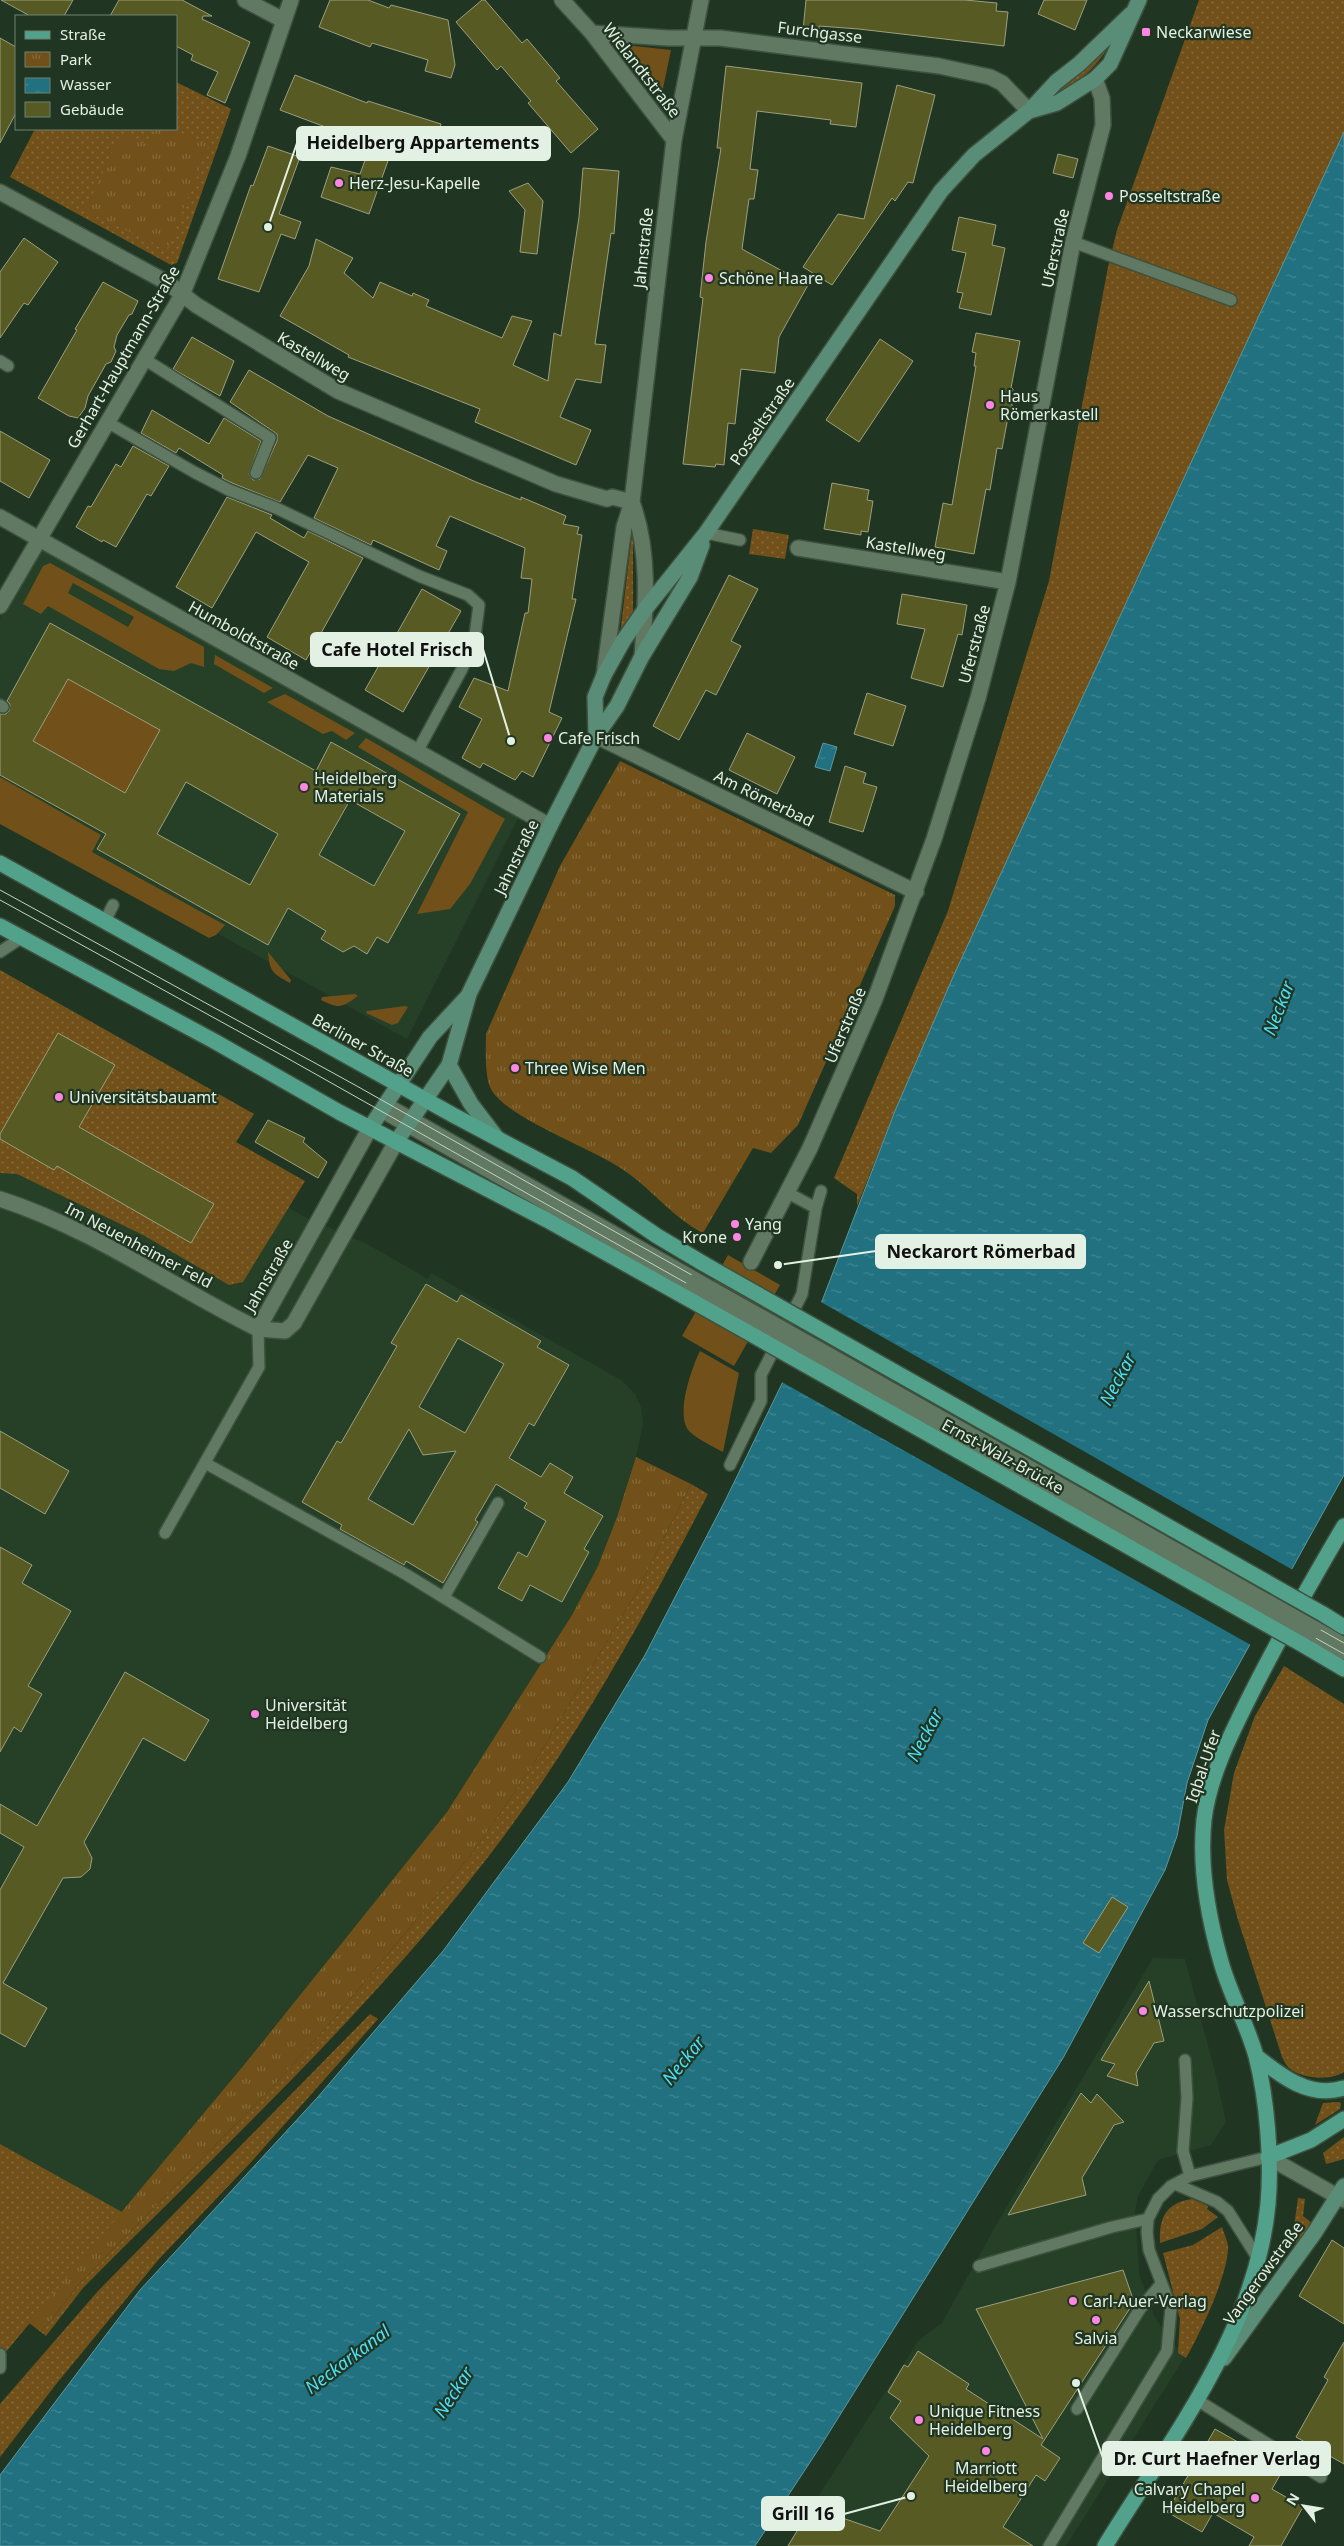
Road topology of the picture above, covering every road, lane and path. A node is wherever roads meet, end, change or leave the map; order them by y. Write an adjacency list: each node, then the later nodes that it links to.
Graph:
1 (245, 0): 6 (street)
2 (291, 0): 6 (street, Gerhart-Hauptmann-Straße)
3 (562, 0): 7 (street, Wielandtstraße)
4 (701, 0): 8 (street, Jahnstraße)
5 (1136, 7): 9 (street); 10 (street)
6 (283, 20): 14 (street, Gerhart-Hauptmann-Straße)
7 (592, 33): 8 (street, Furchgasse); 11 (street, Wielandtstraße)
8 (695, 37): 10 (street, Furchgasse); 11 (street, Jahnstraße)
9 (1095, 80): 10 (street, Posseltstraße); 13 (street, Uferstraße)
10 (1030, 111): 21 (street, Posseltstraße)
11 (674, 140): 19 (street, Jahnstraße)
12 (0, 192): 14 (street, Kastellweg)
13 (1073, 242): 15 (lane); 25 (street, Uferstraße)
14 (182, 294): 16 (street, Gerhart-Hauptmann-Straße); 19 (street, Kastellweg)
15 (1231, 300)
16 (144, 360): 17 (street, Gerhart-Hauptmann-Straße); 18 (lane)
17 (107, 422): 22 (street, Gerhart-Hauptmann-Straße); 31 (lane)
18 (256, 473)
19 (632, 502): 27 (street, Jahnstraße); 29 (street, Jahnstraße)
20 (0, 517): 22 (street, Humboldtstraße)
21 (706, 533): 23 (lane); 27 (street, Posseltstraße); 28 (street, Posseltstraße)
22 (39, 538): 26 (street, Gerhart-Hauptmann-Straße); 31 (street, Humboldtstraße)
23 (740, 540)
24 (798, 548): 25 (street, Kastellweg)
25 (1008, 582): 34 (street, Uferstraße)
26 (0, 606)
27 (646, 608): 28 (street, Jahnstraße); 29 (street, Jahnstraße)
28 (642, 656): 30 (street, Jahnstraße)
29 (604, 675): 30 (street, Jahnstraße)
30 (596, 736): 32 (street, Jahnstraße); 34 (street, Am Römerbad)
31 (417, 752): 32 (street, Humboldtstraße)
32 (550, 826): 40 (street, Jahnstraße)
33 (0, 863): 36 (main road, Berliner Straße)
34 (916, 892): 50 (street, Uferstraße)
35 (113, 905): 36 (lane)
36 (105, 921): 42 (main road, Berliner Straße)
37 (0, 926): 38 (main road)
38 (21, 938): 39 (lane); 46 (main road)
39 (0, 952)
40 (469, 994): 41 (street, Jahnstraße); 42 (street, Jahnstraße)
41 (449, 1065): 43 (street, Jahnstraße); 47 (street)
42 (399, 1085): 43 (main road, Berliner Straße); 44 (street, Jahnstraße)
43 (424, 1099): 45 (street, Jahnstraße); 47 (main road, Berliner Straße)
44 (384, 1107): 45 (lane); 46 (street, Jahnstraße)
45 (409, 1122): 48 (street, Jahnstraße); 55 (lane)
46 (370, 1128): 48 (main road); 56 (street, Jahnstraße)
47 (497, 1138): 54 (main road, Berliner Straße)
48 (396, 1142): 55 (main road); 56 (street, Jahnstraße)
49 (821, 1191): 52 (lane)
50 (788, 1193): 52 (lane); 53 (street, Uferstraße)
51 (0, 1199): 56 (street, Im Neuenheimer Feld)
52 (816, 1208): 58 (lane)
53 (752, 1262)
54 (704, 1264): 63 (main road, Ernst-Walz-Brücke, bridge)
55 (691, 1287): 64 (main road, Ernst-Walz-Brücke, bridge); 64 (lane, bridge)
56 (258, 1329): 57 (lane)
57 (205, 1463): 61 (lane); 62 (lane)
58 (730, 1465)
59 (498, 1503): 62 (lane)
60 (1344, 1526): 69 (main road, Iqbal-Ufer)
61 (165, 1533)
62 (444, 1597): 67 (lane)
63 (1344, 1627)
64 (1310, 1636): 65 (lane); 66 (lane); 68 (main road, Ernst-Walz-Brücke)
65 (1344, 1643)
66 (1344, 1654)
67 (540, 1657)
68 (1344, 1669)
69 (1256, 2056): 71 (main road); 73 (main road, Iqbal-Ufer)
70 (1185, 2060): 74 (lane)
71 (1344, 2088)
72 (1344, 2120): 73 (main road)
73 (1268, 2156): 74 (lane); 76 (street); 78 (main road, Vangerowstraße)
74 (1190, 2176): 75 (lane)
75 (1174, 2184): 77 (lane); 78 (lane)
76 (1342, 2194): 83 (street, Vangerowstraße)
77 (1148, 2219): 79 (lane); 80 (lane)
78 (1257, 2257): 83 (main road, Vangerowstraße)
79 (979, 2266)
80 (1161, 2284): 85 (lane); 87 (lane)
81 (0, 2354): 82 (lane)
82 (0, 2368)
83 (1209, 2379): 84 (main road, Vangerowstraße)
84 (1196, 2400): 86 (lane); 88 (main road, Vangerowstraße)
85 (1077, 2409)
86 (1321, 2478)
87 (1049, 2546)
88 (1105, 2546)

